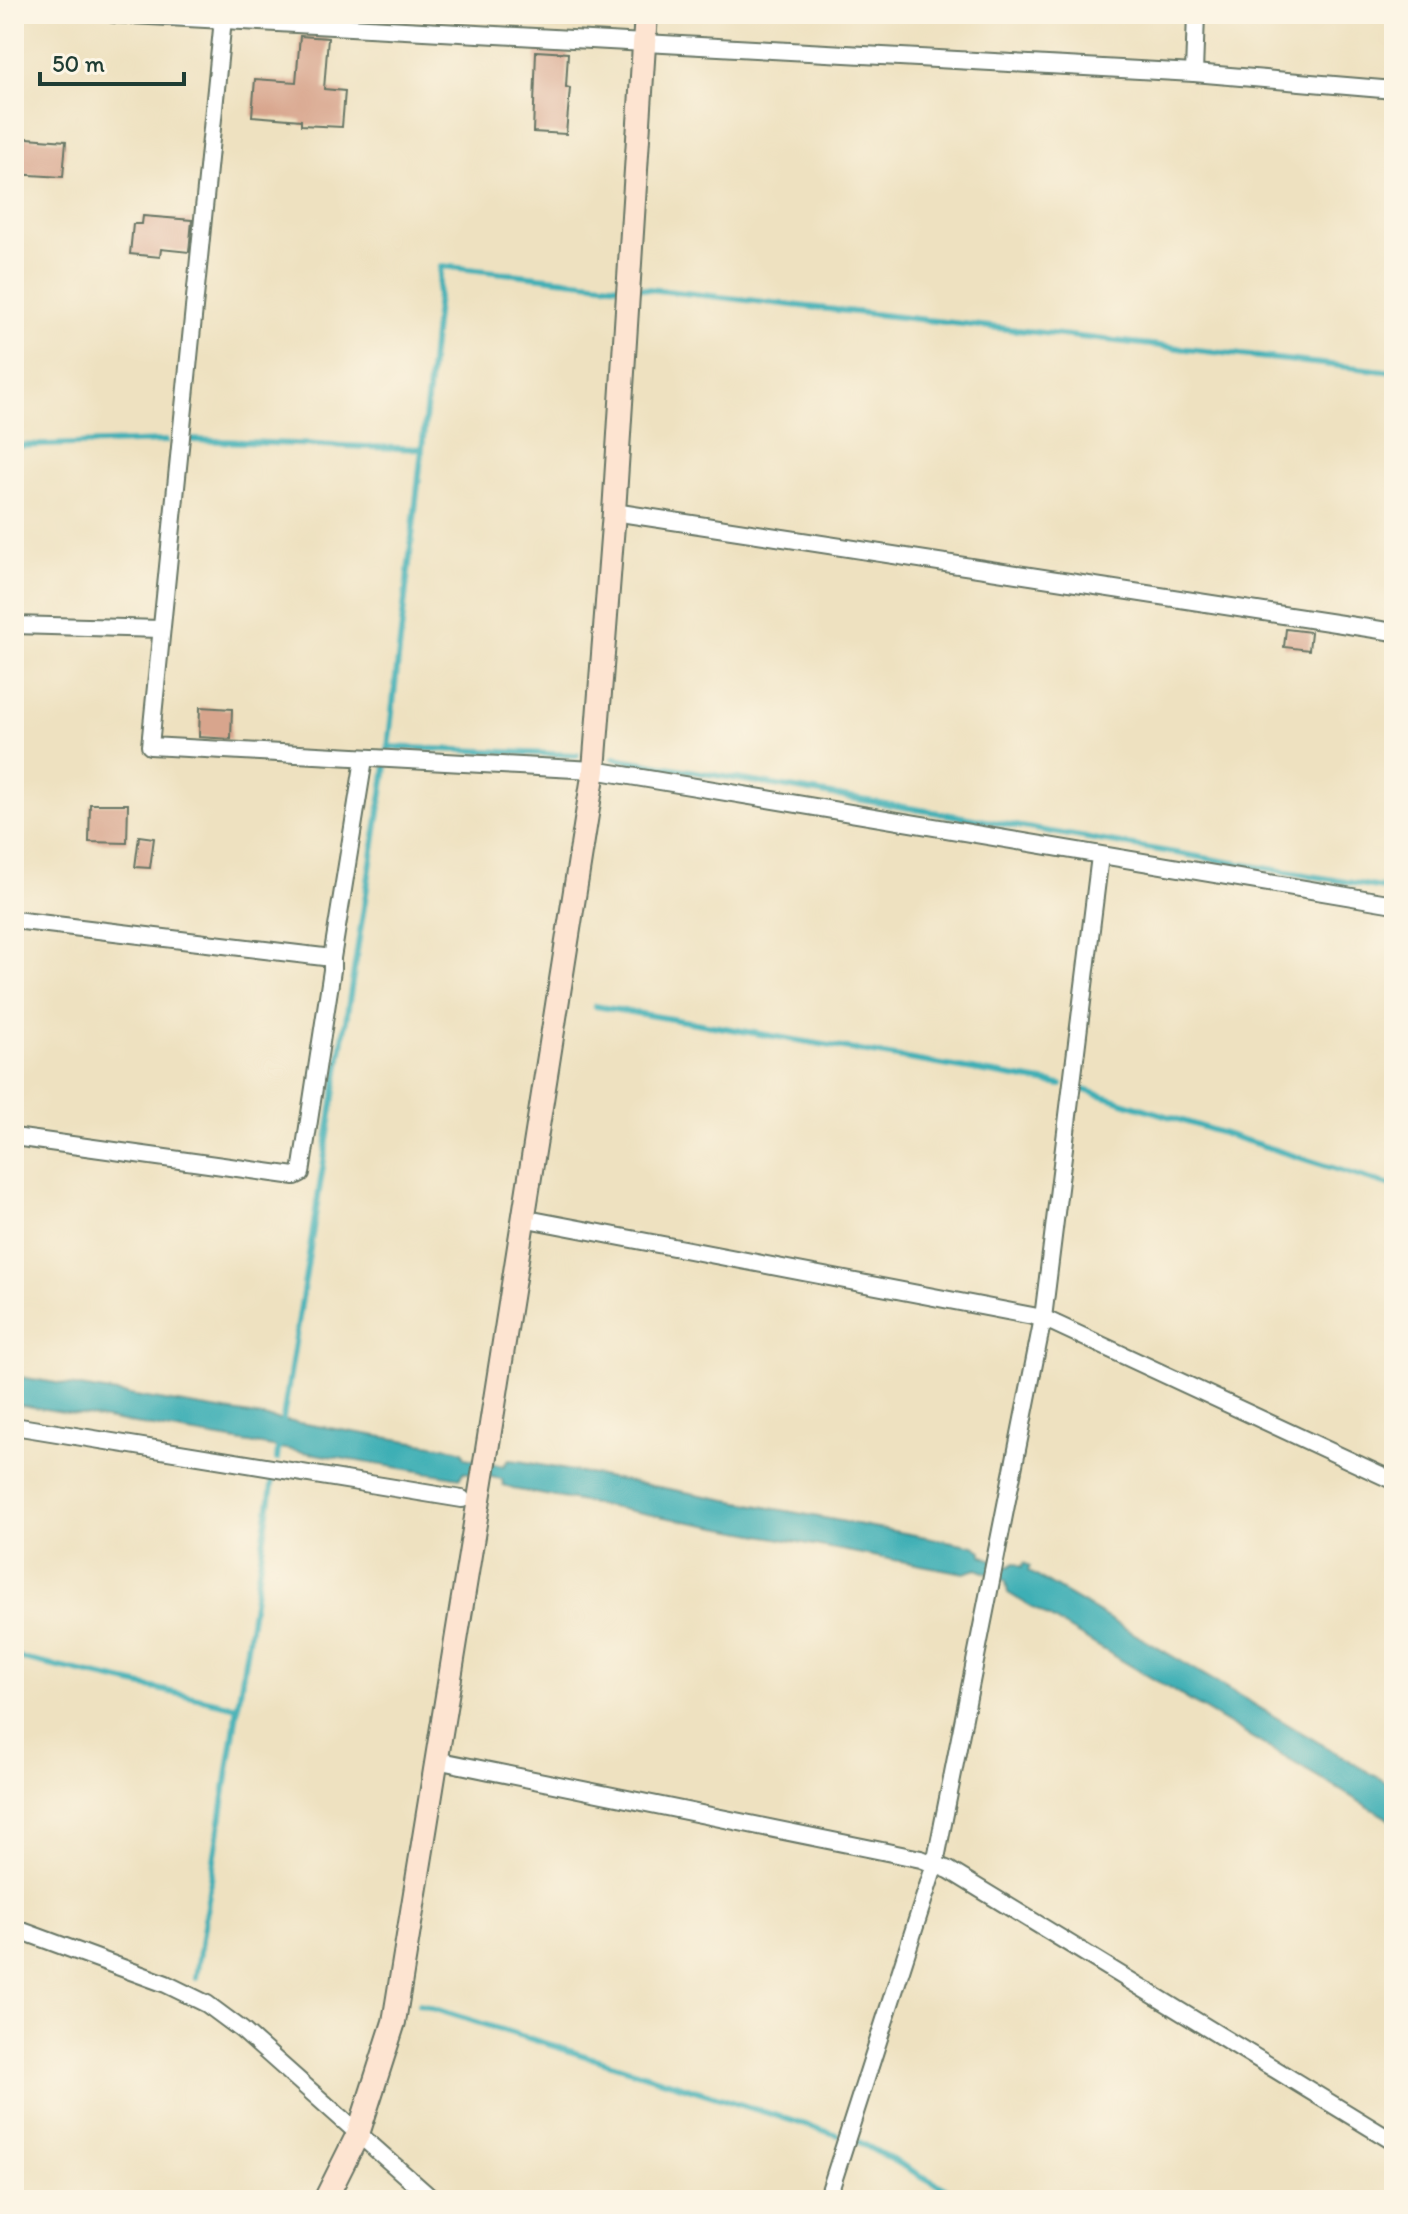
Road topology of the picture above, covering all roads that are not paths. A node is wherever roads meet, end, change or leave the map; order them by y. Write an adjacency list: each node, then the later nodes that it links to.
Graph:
1 (113, 14): 4 (street)
2 (646, 14): 5 (street)
3 (1196, 14): 6 (street)
4 (223, 19): 5 (street); 10 (street)
5 (645, 44): 6 (street); 8 (street)
6 (1194, 73): 7 (street)
7 (1394, 90)
8 (614, 512): 11 (street); 13 (street)
9 (14, 625): 10 (street)
10 (161, 629): 12 (street)
11 (1394, 632)
12 (380, 760): 13 (street); 17 (street)
13 (594, 770): 14 (street); 19 (street)
14 (1100, 856): 15 (street); 20 (street)
15 (1394, 904)
16 (14, 920): 17 (street)
17 (332, 958): 18 (street)
18 (14, 1137)
19 (522, 1218): 20 (street); 23 (street)
20 (1043, 1318): 22 (street); 25 (street)
21 (14, 1426): 23 (street)
22 (1394, 1481)
23 (471, 1493): 24 (street)
24 (436, 1760): 25 (street); 27 (street)
25 (935, 1864): 28 (street); 31 (street)
26 (14, 1928): 27 (street)
27 (358, 2134): 29 (street); 30 (street)
28 (1394, 2142)
29 (325, 2200)
30 (433, 2200)
31 (827, 2200)

